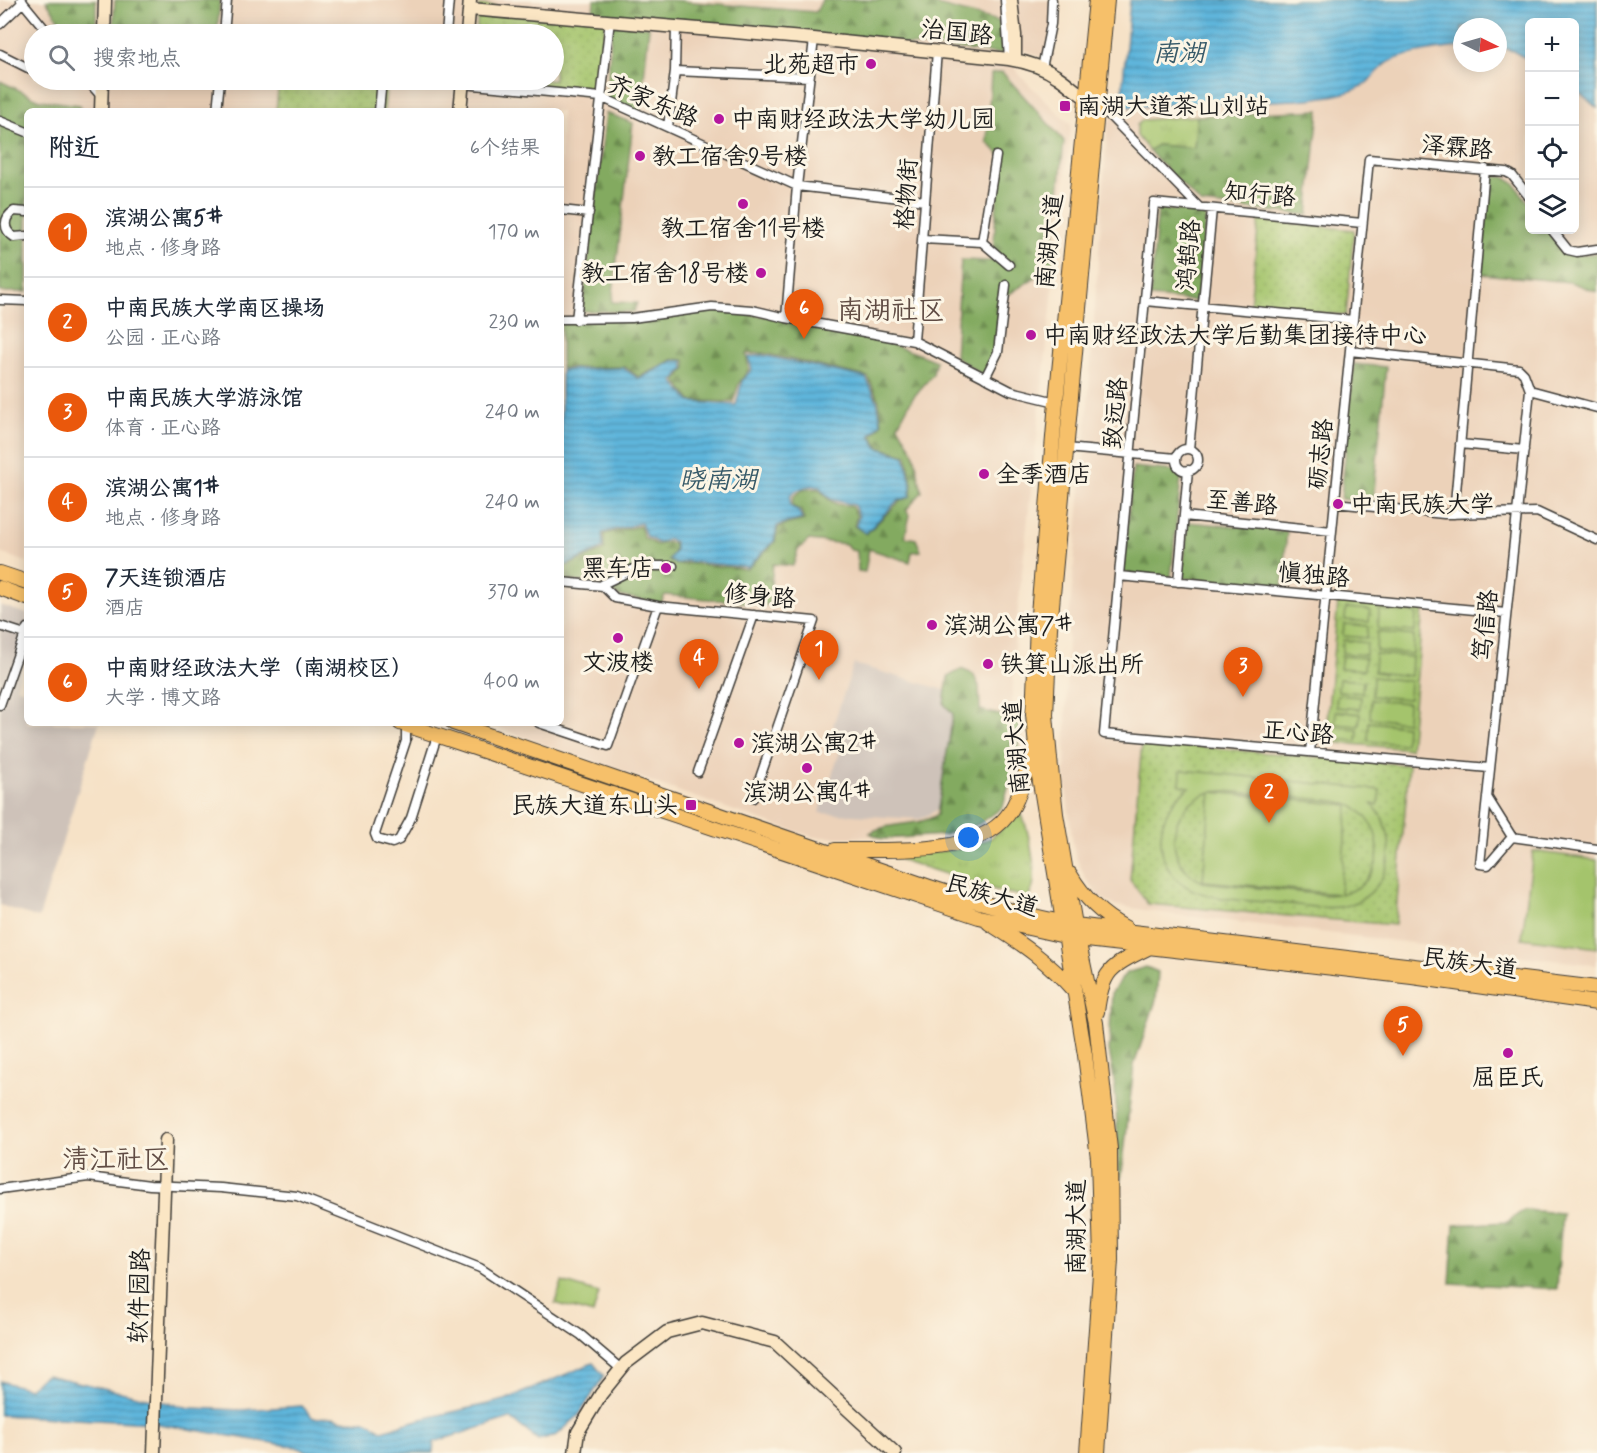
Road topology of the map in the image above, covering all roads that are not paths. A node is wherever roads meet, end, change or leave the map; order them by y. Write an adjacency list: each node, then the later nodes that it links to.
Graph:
1 (105, 0): 14 (main road)
2 (227, 0): 15 (street)
3 (449, 0): 16 (street)
4 (1005, 0): 22 (street)
5 (1011, 0): 22 (main road)
6 (1052, 0): 24 (street)
7 (1096, 0): 35 (main road, 南湖大道)
8 (1107, 0): 35 (main road, 南湖大道)
9 (22, 1): 12 (street); 13 (street)
10 (470, 4): 11 (main road, 治国路); 17 (main road)
11 (610, 20): 18 (main road, 治国路); 34 (street)
12 (0, 24)
13 (42, 24)
14 (104, 24)
15 (225, 24)
16 (447, 24)
17 (468, 24)
18 (676, 27): 19 (main road, 治国路); 25 (street)
19 (814, 39): 20 (main road, 治国路); 26 (street)
20 (937, 51): 22 (main road, 治国路); 48 (street, 格物街)
21 (0, 54): 23 (street)
22 (1012, 59): 24 (main road, 治国路)
23 (24, 66)
24 (1042, 68): 35 (main road, 治国路)
25 (675, 71): 26 (street); 41 (street)
26 (809, 76): 46 (street)
27 (96, 90): 33 (street)
28 (102, 90): 33 (main road)
29 (218, 90): 37 (street)
30 (380, 90): 38 (street)
31 (462, 90): 39 (main road)
32 (537, 90): 34 (street, 齐家东路)
33 (102, 97): 36 (main road)
34 (601, 97): 41 (street, 齐家东路); 54 (street)
35 (1094, 100): 50 (street); 77 (main road, 南湖大道); 80 (main road, 南湖大道)
36 (101, 108)
37 (216, 108)
38 (379, 108)
39 (460, 108)
40 (0, 121): 42 (street)
41 (668, 127): 46 (street, 齐家东路)
42 (24, 131)
43 (996, 156): 60 (street)
44 (1369, 159): 45 (street, 泽霖路); 55 (street, 砺志路)
45 (1485, 169): 47 (street, 泽霖路); 74 (street)
46 (797, 186): 48 (street, 齐家东路); 68 (street)
47 (1525, 192)
48 (925, 201): 59 (street, 格物街)
49 (1154, 203): 50 (street, 知行路); 66 (street, 致远路)
50 (1199, 207): 51 (street, 知行路)
51 (1212, 209): 55 (street, 知行路); 67 (street, 鸿鹄路)
52 (564, 210): 54 (street)
53 (24, 211): 56 (street)
54 (589, 213): 70 (street)
55 (1362, 223): 71 (street, 砺志路)
56 (3, 225): 58 (street)
57 (1555, 234): 61 (street)
58 (24, 236)
59 (922, 239): 60 (street); 72 (street, 格物街)
60 (982, 242): 62 (street)
61 (1597, 249)
62 (1009, 265)
63 (1006, 285): 75 (street)
64 (0, 300): 65 (street)
65 (24, 301)
66 (1145, 301): 67 (street); 83 (street, 致远路)
67 (1203, 306): 71 (street); 81 (street, 鸿鹄路)
68 (786, 318): 70 (street); 72 (street)
69 (564, 319): 70 (street)
70 (576, 320)
71 (1353, 320): 73 (street, 砺志路)
72 (914, 341): 75 (street)
73 (1350, 351): 74 (street); 86 (street, 砺志路)
74 (1468, 363): 76 (street); 79 (street)
75 (986, 378): 77 (street)
76 (1530, 390): 78 (street); 82 (street, 笃信路)
77 (1056, 402): 115 (main road, 南湖大道)
78 (1597, 408)
79 (1460, 444): 82 (street); 88 (street)
80 (1066, 448): 83 (street); 124 (main road, 南湖大道)
81 (1189, 449): 84 (street); 85 (street)
82 (1524, 450): 87 (street, 笃信路)
83 (1130, 454): 84 (street); 94 (street, 致远路)
84 (1176, 458): 85 (street)
85 (1188, 470): 89 (street)
86 (1335, 503): 88 (street); 90 (street, 砺志路)
87 (1517, 512): 88 (street); 91 (street); 103 (street, 笃信路)
88 (1454, 514)
89 (1184, 516): 90 (street, 至善路); 97 (street)
90 (1332, 531): 100 (street, 砺志路)
91 (1597, 540)
92 (673, 566): 98 (street)
93 (0, 573): 95 (main road)
94 (1119, 576): 97 (street, 慎独路); 113 (street, 致远路)
95 (24, 581)
96 (564, 582): 102 (street, 修身路)
97 (1178, 582): 100 (street, 慎独路)
98 (603, 584)
99 (0, 588): 101 (main road)
100 (1326, 596): 103 (street, 慎独路); 116 (street, 砺志路)
101 (24, 597)
102 (658, 606): 104 (street, 修身路); 112 (street)
103 (1506, 613): 117 (street, 笃信路)
104 (754, 615): 118 (street); 120 (street, 修身路)
105 (0, 626): 106 (street)
106 (24, 631)
107 (24, 637): 108 (street)
108 (0, 705)
109 (404, 726): 114 (street)
110 (410, 726): 114 (main road, 民族大道)
111 (462, 726): 123 (main road, 民族大道)
112 (548, 726)
113 (1104, 734): 116 (street, 正心路)
114 (437, 736): 125 (main road, 民族大道)
115 (1035, 743): 123 (main road); 126 (main road, 南湖大道)
116 (1310, 752): 117 (street, 正心路)
117 (1489, 768): 119 (street, 笃信路)
118 (698, 772)
119 (1486, 796): 121 (street); 121 (street, 笃信路)
120 (753, 798)
121 (1512, 837): 122 (street)
122 (1597, 849)
123 (825, 850): 126 (main road, 民族大道)
124 (1065, 867): 126 (main road, 南湖大道); 127 (main road)
125 (979, 917): 126 (main road, 民族大道); 130 (main road)
126 (1070, 931): 127 (main road, 民族大道); 128 (main road, 民族大道); 130 (main road, 南湖大道); 132 (main road, 南湖大道)
127 (1133, 932): 129 (main road, 民族大道)
128 (1148, 948): 131 (main road, 民族大道); 132 (main road)
129 (1597, 988)
130 (1075, 992): 140 (main road, 南湖大道)
131 (1597, 1003)
132 (1096, 1023): 141 (main road, 南湖大道)
133 (166, 1140): 134 (main road, 软件园路)
134 (164, 1185): 135 (street); 136 (street); 137 (main road, 软件园路)
135 (0, 1189)
136 (621, 1369): 138 (main road); 139 (main road)
137 (154, 1453)
138 (575, 1453)
139 (895, 1453)
140 (1087, 1453)
141 (1098, 1453)

